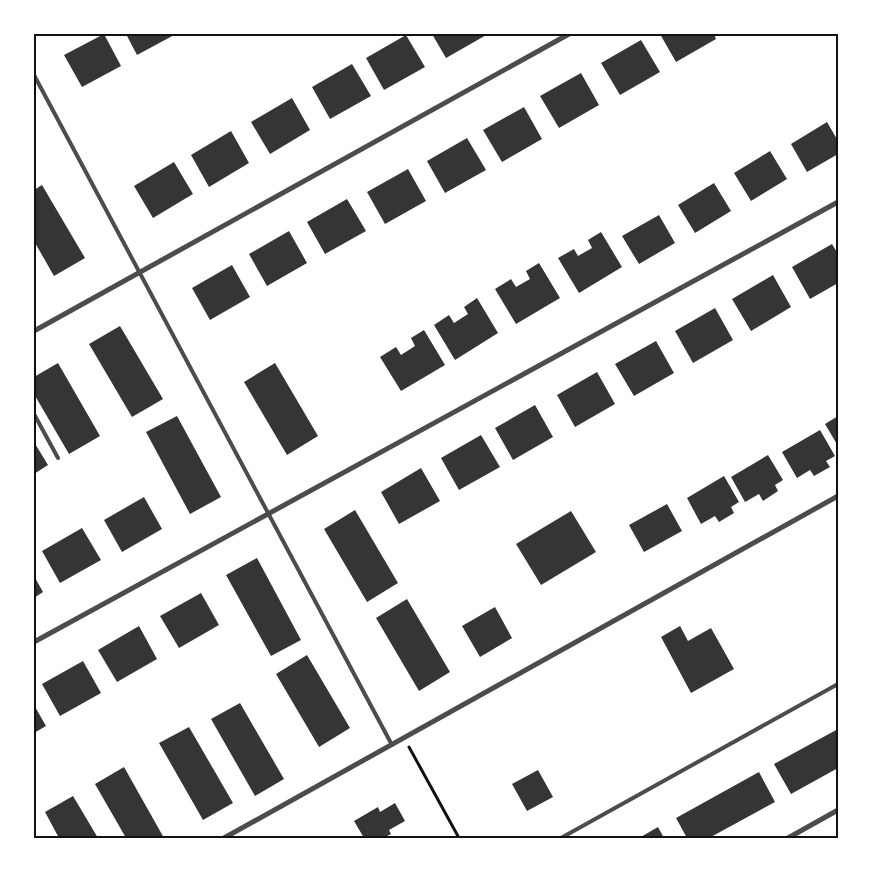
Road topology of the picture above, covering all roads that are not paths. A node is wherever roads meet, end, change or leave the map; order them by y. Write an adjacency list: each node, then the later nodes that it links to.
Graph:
1 (569, 34): 4 (street)
2 (34, 75): 4 (lane)
3 (838, 202): 9 (street)
4 (139, 272): 5 (street); 9 (lane)
5 (34, 331)
6 (34, 414): 7 (lane)
7 (58, 458)
8 (838, 496): 12 (street)
9 (268, 514): 10 (street); 12 (lane)
10 (34, 642)
11 (838, 684): 15 (lane)
12 (392, 744): 14 (street)
13 (838, 810): 16 (street)
14 (224, 838)
15 (561, 838)
16 (788, 838)

